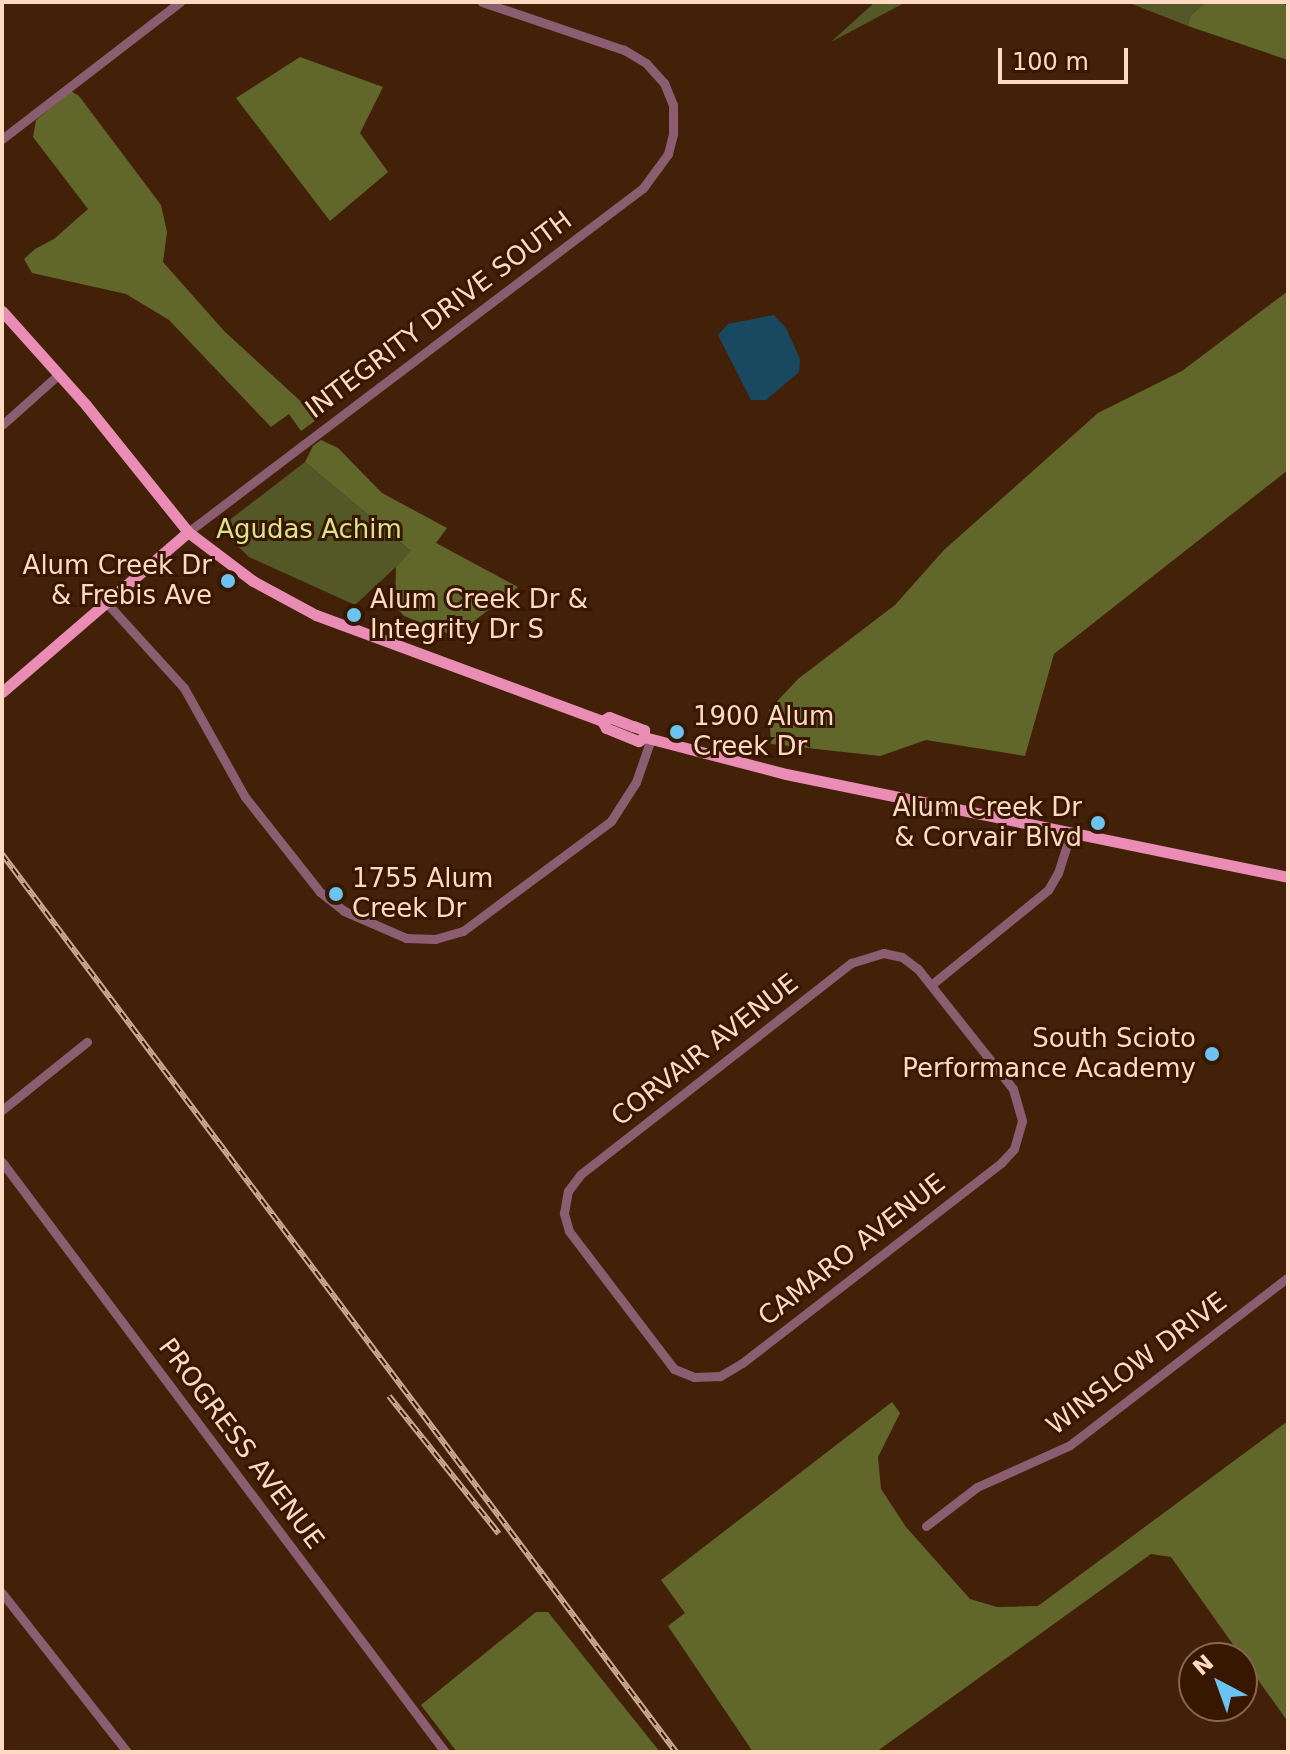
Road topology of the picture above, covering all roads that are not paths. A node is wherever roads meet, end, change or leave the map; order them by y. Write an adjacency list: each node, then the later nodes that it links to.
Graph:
1 (180, 2): 3 (street)
2 (482, 2): 7 (street, INTEGRITY DRIVE SOUTH)
3 (2, 139)
4 (2, 311): 5 (main road)
5 (59, 374): 6 (street); 7 (main road)
6 (2, 425)
7 (188, 532): 8 (main road); 10 (main road)
8 (104, 600): 9 (main road); 10 (street)
9 (2, 692)
10 (647, 738): 11 (main road)
11 (1071, 832): 12 (main road); 13 (street)
12 (1288, 877)
13 (931, 985): 18 (street, CAMARO AVENUE); 18 (street, CORVAIR AVENUE)
14 (87, 1042): 15 (street)
15 (2, 1110)
16 (2, 1162): 22 (street, PROGRESS AVENUE)
17 (1288, 1277): 19 (street, WINSLOW DRIVE)
18 (694, 1377)
19 (926, 1526)
20 (2, 1593): 21 (street)
21 (127, 1752)
22 (445, 1752)

